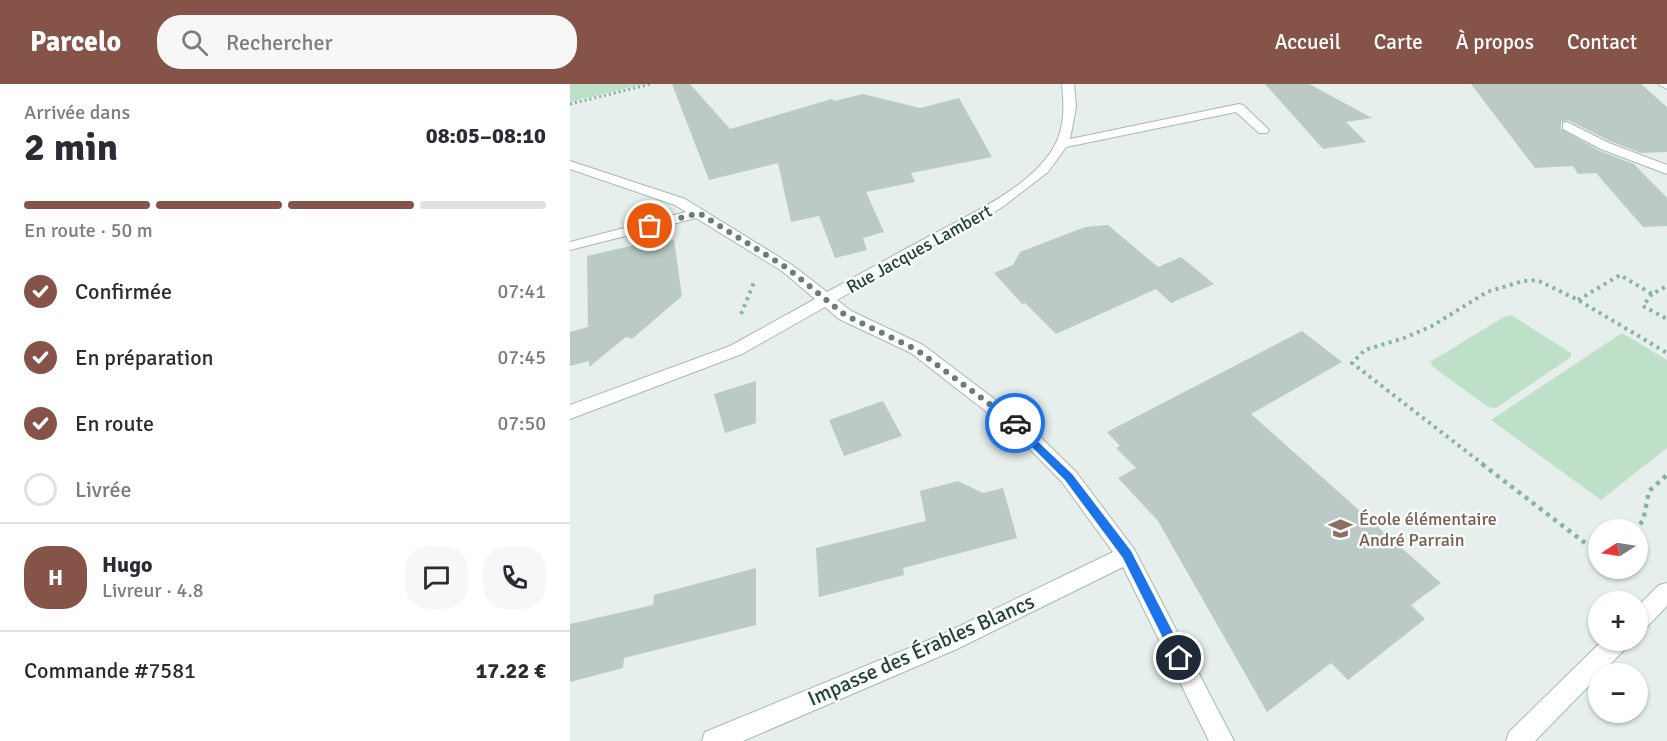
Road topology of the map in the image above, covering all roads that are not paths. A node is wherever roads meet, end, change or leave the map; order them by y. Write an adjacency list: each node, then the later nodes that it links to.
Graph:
1 (1068, 84): 4 (street, Rue Jacques Lambert)
2 (1567, 126): 6 (street)
3 (1263, 130): 4 (street)
4 (1062, 143): 9 (street, Rue Jacques Lambert)
5 (570, 165): 7 (street)
6 (1667, 170)
7 (699, 213): 8 (street); 9 (street)
8 (570, 246)
9 (826, 301): 10 (street, Rue Jacques Lambert); 11 (street)
10 (570, 412)
11 (1127, 555): 15 (street, Impasse des Érables Blancs); 16 (street)
12 (1667, 592): 13 (street)
13 (1648, 611)
14 (1607, 651): 17 (street)
15 (714, 741)
16 (1222, 741)
17 (1518, 741)

